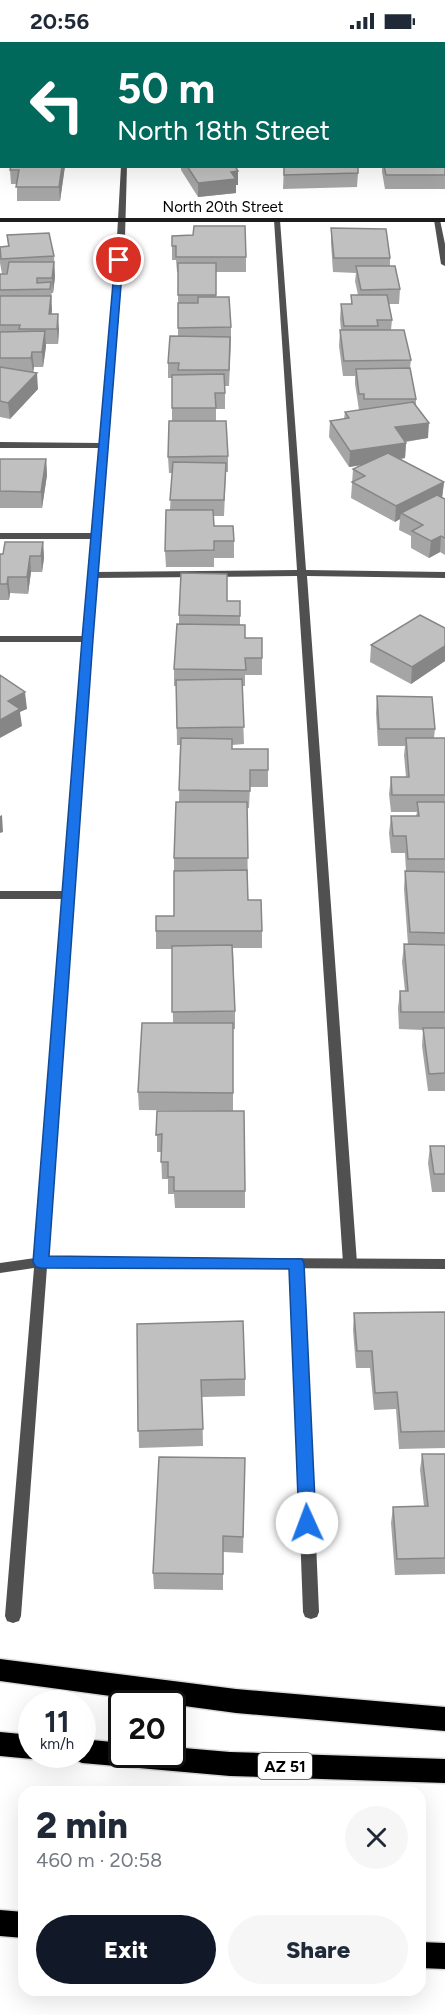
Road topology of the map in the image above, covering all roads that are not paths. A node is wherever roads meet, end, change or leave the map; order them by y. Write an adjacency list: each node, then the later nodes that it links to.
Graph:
1 (124, 168): 3 (street)
2 (0, 220): 3 (street, North 20th Street)
3 (121, 220): 4 (street, North 20th Street); 8 (street)
4 (277, 220): 5 (street, North 20th Street); 11 (street)
5 (441, 220): 6 (street)
6 (445, 264)
7 (0, 446): 8 (street)
8 (104, 446): 10 (street)
9 (0, 536): 10 (street)
10 (97, 536): 12 (street)
11 (302, 573): 12 (street); 13 (street); 20 (street)
12 (93, 575): 15 (street)
13 (445, 575)
14 (0, 639): 15 (street)
15 (88, 639): 17 (street)
16 (0, 895): 17 (street)
17 (70, 895): 18 (street)
18 (41, 1262): 19 (street); 22 (street); 24 (street)
19 (297, 1263): 20 (street); 23 (street)
20 (350, 1263): 21 (street)
21 (445, 1264)
22 (0, 1268)
23 (311, 1612)
24 (13, 1616)
25 (0, 1670): 26 (highway)
26 (445, 1719)
27 (0, 1744): 28 (highway)
28 (18, 1746)
29 (186, 1760): 30 (highway, AZ 51)
30 (445, 1771)
31 (0, 1923): 32 (highway)
32 (18, 1924)
33 (426, 1955): 34 (highway)
34 (445, 1956)

